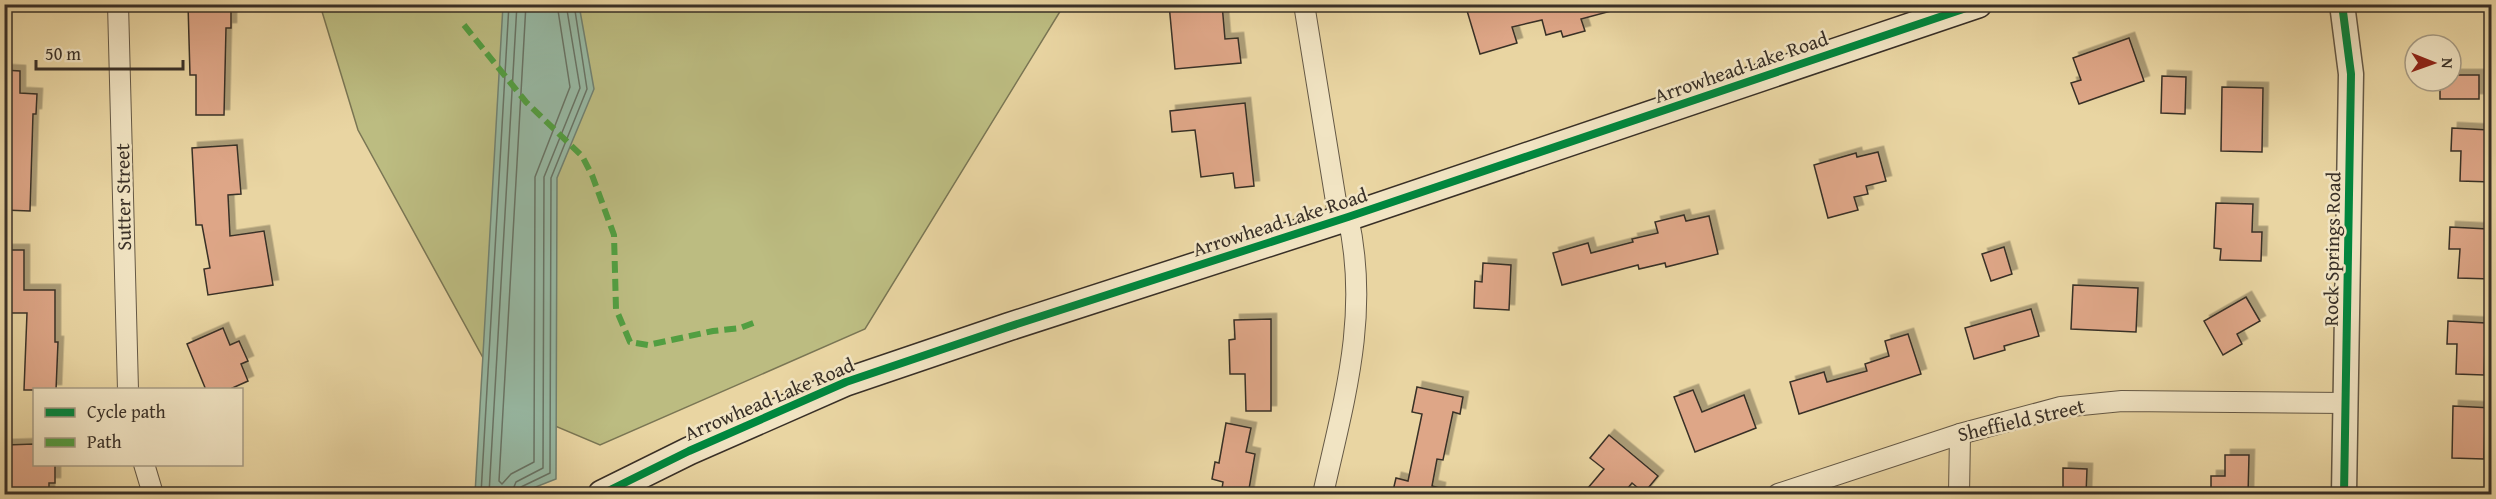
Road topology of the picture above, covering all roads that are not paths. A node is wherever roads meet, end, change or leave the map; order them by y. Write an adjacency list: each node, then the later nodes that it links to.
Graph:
1 (118, 4): 6 (street, Sutter Street)
2 (1304, 4): 5 (street)
3 (1978, 4): 5 (main road, Arrowhead Lake Road)
4 (2342, 4): 7 (street, Rock Springs Road)
5 (1343, 219): 11 (main road, Arrowhead Lake Road); 12 (street)
6 (128, 388)
7 (2346, 403): 8 (street, Sheffield Street); 15 (street, Rock Springs Road)
8 (1960, 434): 13 (street, Sheffield Street); 14 (street)
9 (144, 466): 10 (street)
10 (153, 495)
11 (602, 495)
12 (1323, 495)
13 (1778, 495)
14 (1959, 495)
15 (2344, 495)

